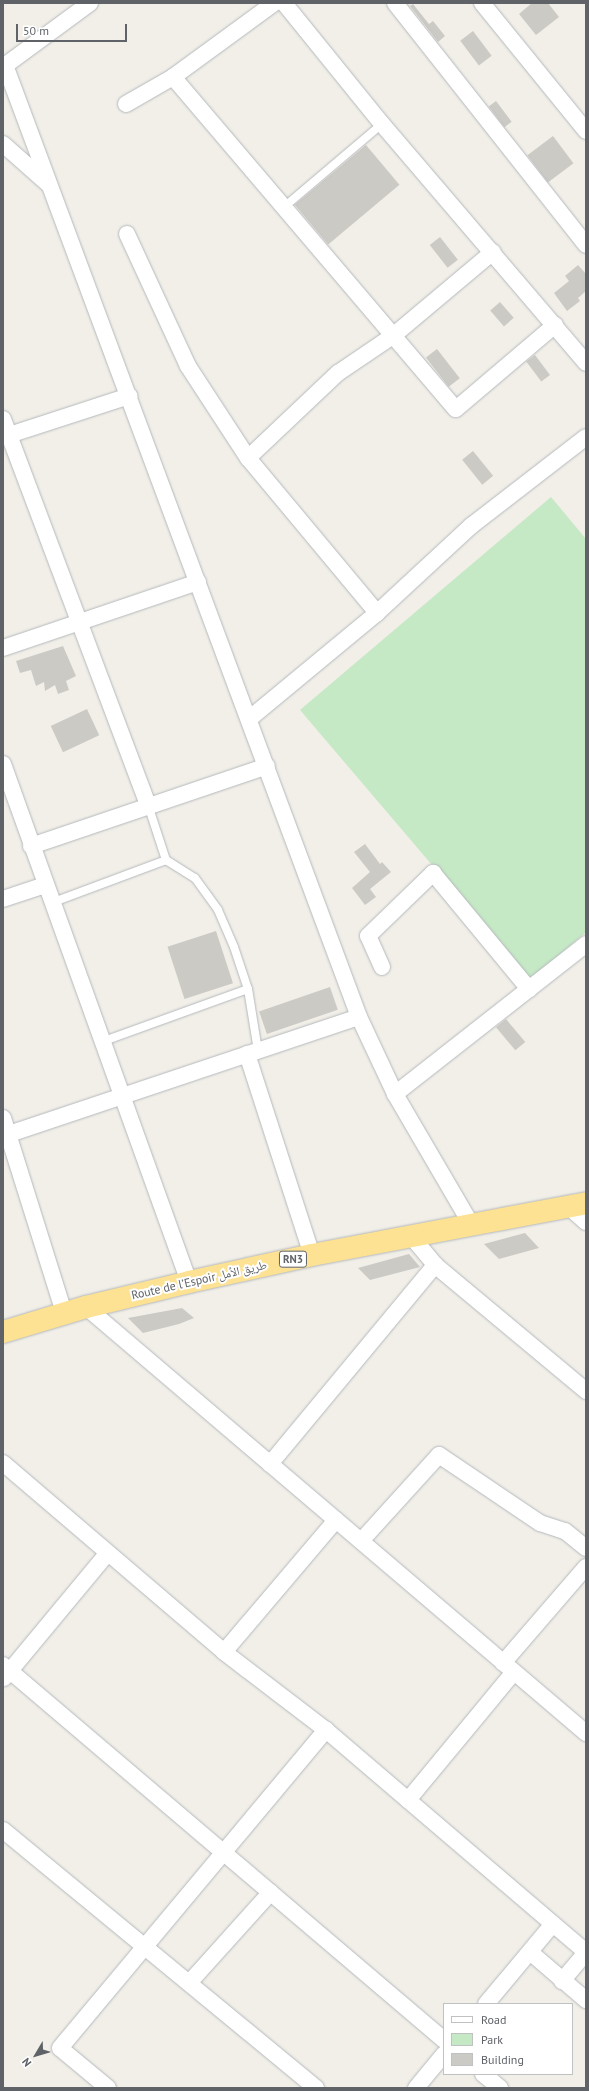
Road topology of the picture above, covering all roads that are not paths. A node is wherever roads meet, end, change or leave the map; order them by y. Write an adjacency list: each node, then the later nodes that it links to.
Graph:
1 (90, 3): 6 (street)
2 (274, 3): 7 (street)
3 (284, 3): 9 (street)
4 (395, 3): 15 (street)
5 (482, 3): 10 (street)
6 (4, 66): 12 (street)
7 (172, 77): 8 (street); 13 (street)
8 (126, 104)
9 (382, 124): 13 (lane); 16 (street)
10 (586, 131)
11 (3, 144): 12 (street)
12 (51, 187): 20 (street)
13 (284, 207): 18 (street)
14 (127, 234): 24 (street)
15 (586, 245)
16 (493, 252): 17 (street); 18 (street)
17 (555, 325): 18 (street); 19 (street)
18 (394, 335): 24 (street)
19 (586, 363)
20 (129, 396): 22 (street); 25 (street)
21 (3, 419): 22 (street)
22 (6, 436): 27 (street)
23 (586, 437): 26 (street)
24 (248, 458): 26 (street)
25 (198, 582): 27 (street); 29 (street)
26 (377, 612): 29 (street)
27 (81, 622): 28 (street); 32 (street)
28 (3, 648)
29 (249, 719): 31 (street)
30 (3, 764): 33 (street)
31 (267, 766): 32 (street); 42 (street)
32 (149, 808): 33 (street); 34 (lane)
33 (31, 846): 35 (street)
34 (166, 860): 37 (lane); 40 (lane)
35 (45, 885): 36 (street); 37 (street)
36 (3, 899)
37 (52, 903): 43 (street)
38 (586, 944): 41 (street)
39 (382, 967): 41 (street)
40 (248, 989): 43 (lane); 44 (lane)
41 (529, 989): 45 (street)
42 (359, 1017): 44 (street); 45 (street)
43 (104, 1041): 46 (street)
44 (253, 1052): 46 (street); 53 (street)
45 (395, 1094): 51 (street)
46 (122, 1096): 48 (street); 55 (street)
47 (3, 1118): 48 (street)
48 (6, 1135): 57 (street)
49 (577, 1204): 50 (street); 51 (highway, Route de l’Espoir طريق الأمل / RN3)
50 (586, 1222)
51 (472, 1226): 52 (highway, Route de l’Espoir طريق الأمل / RN3)
52 (411, 1236): 53 (highway, Route de l’Espoir طريق الأمل / RN3); 54 (street)
53 (312, 1255): 55 (highway, Route de l’Espoir طريق الأمل / RN3)
54 (435, 1264): 59 (street); 61 (street)
55 (189, 1282): 56 (highway, Route de l’Espoir طريق الأمل / RN3)
56 (86, 1307): 57 (highway, Route de l’Espoir طريق الأمل / RN3); 61 (street)
57 (64, 1313): 58 (highway, Route de l’Espoir طريق الأمل / RN3)
58 (3, 1332)
59 (586, 1391)
60 (3, 1463): 65 (street)
61 (270, 1464): 62 (street)
62 (336, 1520): 63 (street); 67 (street)
63 (362, 1542): 64 (street); 68 (street)
64 (586, 1548)
65 (107, 1554): 67 (street); 69 (street)
66 (586, 1567): 68 (street)
67 (224, 1652): 70 (street)
68 (509, 1667): 71 (street); 72 (street)
69 (5, 1671): 74 (street)
70 (326, 1730): 72 (street); 74 (street)
71 (586, 1734)
72 (408, 1800): 76 (street)
73 (3, 1830): 77 (street)
74 (224, 1854): 75 (street); 77 (street)
75 (270, 1892): 81 (street); 84 (street)
76 (553, 1924): 78 (street); 79 (street)
77 (145, 1948): 81 (street); 87 (street)
78 (530, 1952): 80 (street); 83 (street)
79 (586, 1952): 80 (street)
80 (562, 1981): 82 (street)
81 (188, 1984): 88 (street)
82 (586, 2000)
83 (487, 2003)
84 (443, 2039)
85 (443, 2055): 89 (street)
86 (485, 2075): 90 (street)
87 (108, 2088)
88 (316, 2088)
89 (416, 2088)
90 (500, 2088)

